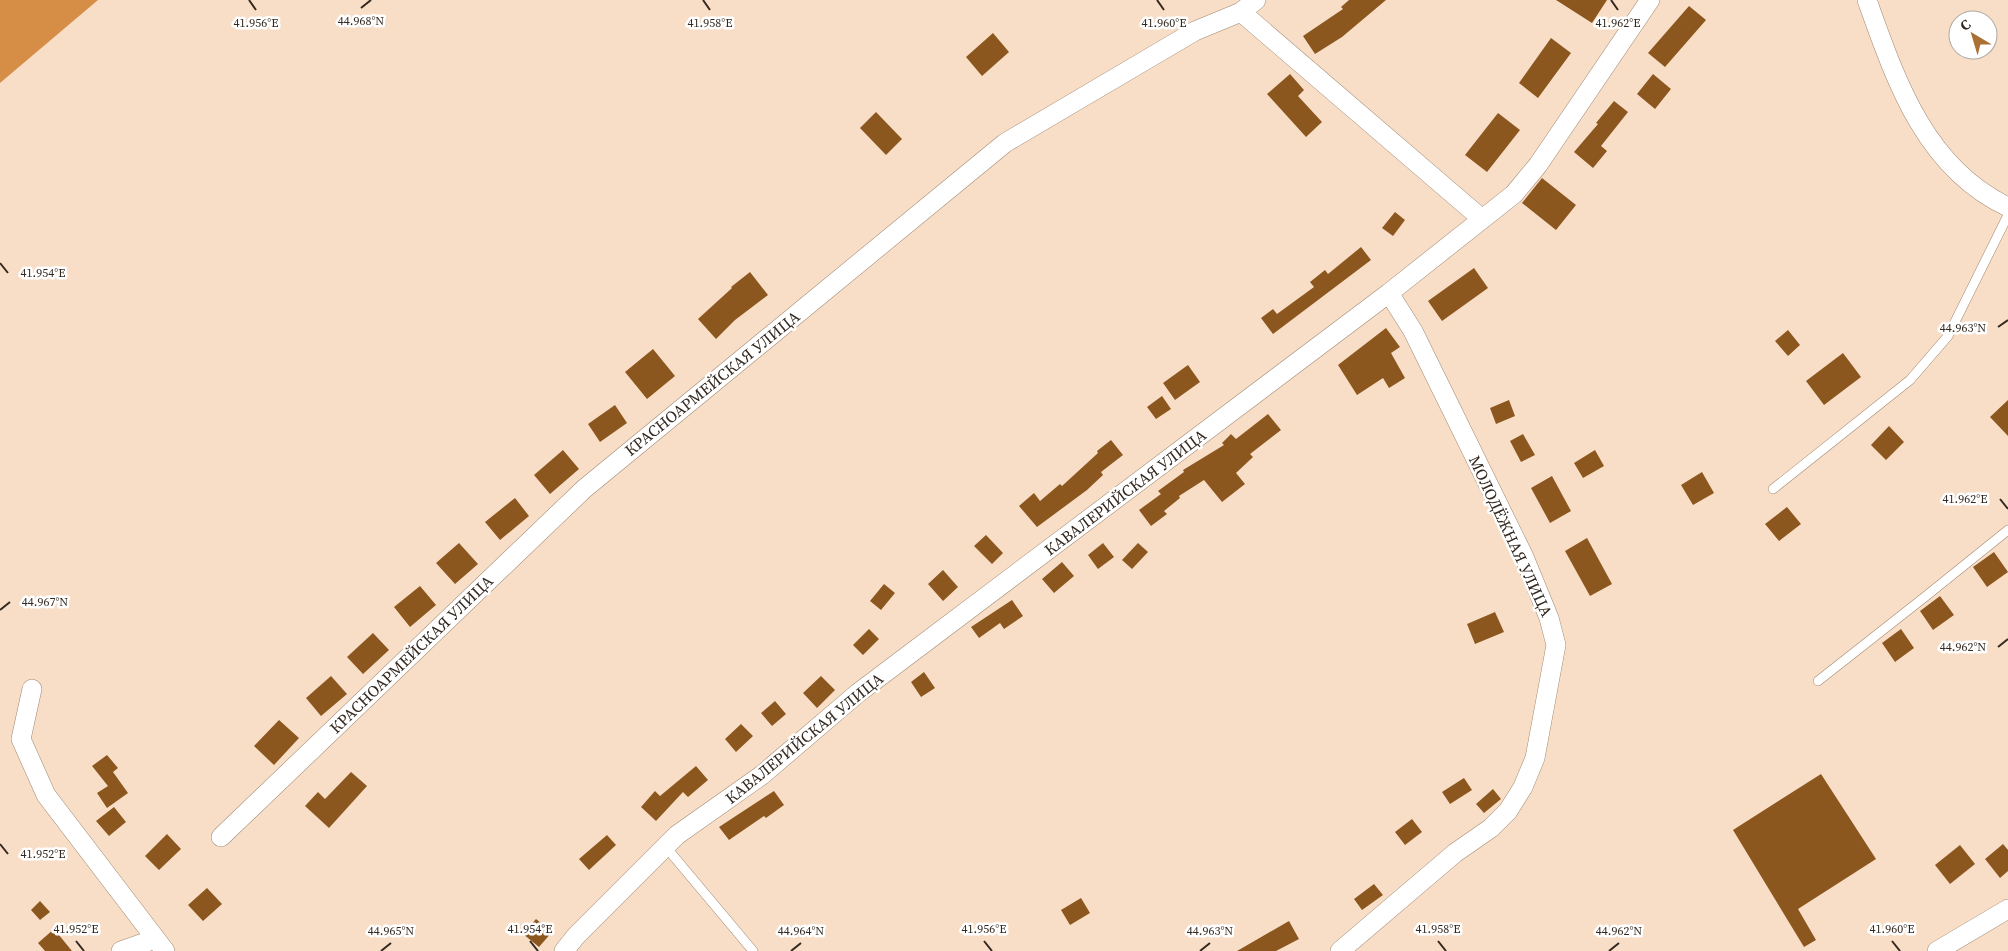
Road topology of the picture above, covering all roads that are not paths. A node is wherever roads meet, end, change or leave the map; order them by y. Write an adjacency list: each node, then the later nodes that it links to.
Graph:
1 (1256, 0): 4 (street, КРАСНОАРМЕЙСКАЯ УЛИЦА)
2 (1650, 0): 7 (street, КАВАЛЕРИЙСКАЯ УЛИЦА)
3 (1867, 0): 5 (street)
4 (1241, 12): 7 (street); 13 (street, КРАСНОАРМЕЙСКАЯ УЛИЦА)
5 (2008, 207)
6 (2008, 215): 9 (lane)
7 (1482, 219): 8 (street, КАВАЛЕРИЙСКАЯ УЛИЦА)
8 (1389, 292): 14 (street, КАВАЛЕРИЙСКАЯ УЛИЦА); 20 (street, МОЛОДЁЖНАЯ УЛИЦА)
9 (1772, 489)
10 (2008, 530): 11 (lane)
11 (1818, 681)
12 (32, 689): 16 (street)
13 (221, 837)
14 (665, 846): 18 (street, КАВАЛЕРИЙСКАЯ УЛИЦА); 19 (lane)
15 (2008, 909): 21 (street)
16 (160, 945): 17 (street)
17 (121, 951)
18 (564, 951)
19 (752, 951)
20 (1340, 951)
21 (1937, 951)

